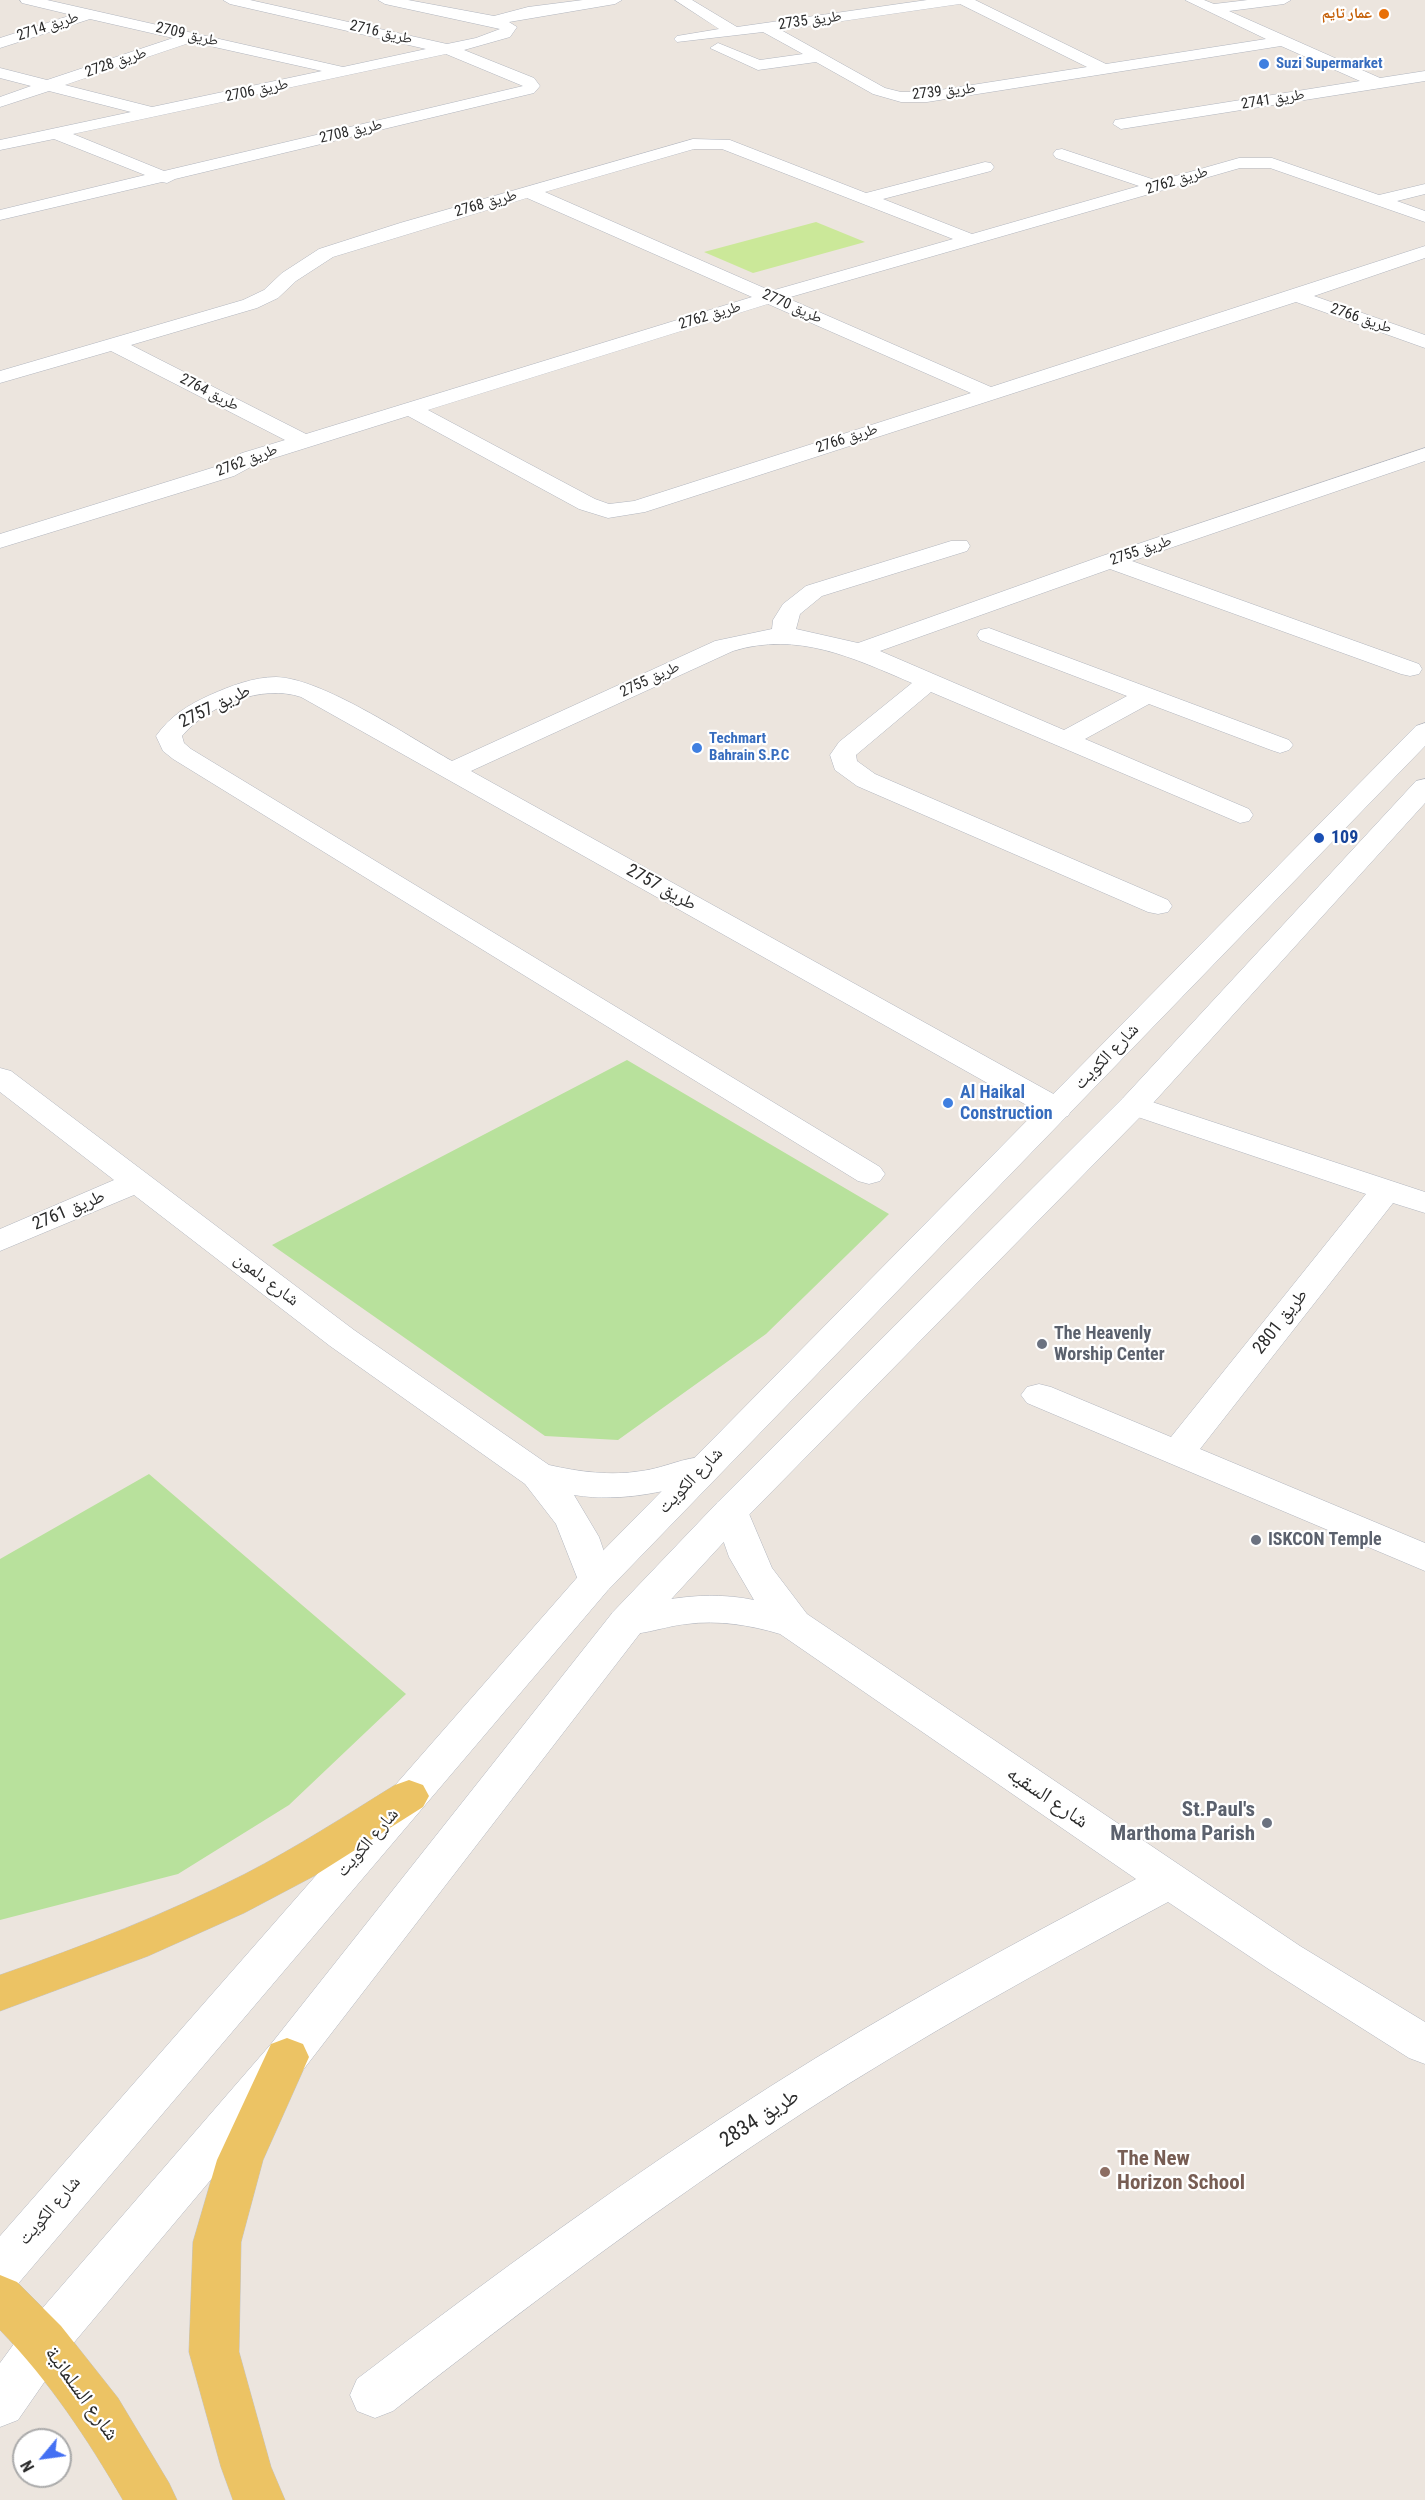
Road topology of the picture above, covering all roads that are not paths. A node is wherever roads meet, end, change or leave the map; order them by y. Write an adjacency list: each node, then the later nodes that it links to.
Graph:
1 (27, 0): 13 (street, طريق 2709)
2 (230, 0): 11 (street, طريق 2716)
3 (300, 0): 11 (street)
4 (385, 0): 15 (street)
5 (615, 0): 15 (street)
6 (682, 0): 18 (street)
7 (961, 0): 17 (street, طريق 2735); 26 (street)
8 (1192, 0): 12 (street)
9 (1284, 0): 12 (street)
10 (121, 3): 13 (street, طريق 2714)
11 (274, 9): 14 (street); 24 (street, طريق 2716)
12 (1211, 9): 21 (street)
13 (90, 14): 19 (street, طريق 2709); 22 (street, طريق 2714)
14 (244, 19)
15 (502, 24): 24 (street, طريق 2706)
16 (224, 26): 19 (street, طريق 2728)
17 (765, 27): 18 (street, طريق 2735); 25 (street, طريق 2739)
18 (733, 31): 20 (street, طريق 2735)
19 (194, 36): 27 (street, طريق 2709); 32 (street, طريق 2728)
20 (682, 39)
21 (1283, 41): 26 (street, طريق 2739); 31 (street)
22 (0, 43)
23 (718, 48): 25 (street)
24 (447, 49): 27 (street, طريق 2706); 30 (street, طريق 2716)
25 (819, 57): 26 (street, طريق 2739)
26 (1103, 69)
27 (346, 72): 34 (street, طريق 2706)
28 (0, 73): 32 (street)
29 (1425, 76): 31 (street, طريق 2741)
30 (528, 81): 42 (street, طريق 2708)
31 (1377, 83): 35 (street, طريق 2741)
32 (53, 85): 33 (street, طريق 2728); 34 (street)
33 (0, 102)
34 (154, 113): 37 (street, طريق 2706)
35 (1121, 124)
36 (14, 128): 38 (street)
37 (57, 134): 38 (street, طريق 2706); 42 (street)
38 (28, 139): 39 (street, طريق 2706)
39 (0, 145)
40 (1062, 154): 44 (street)
41 (985, 167): 49 (street)
42 (162, 175): 45 (street); 51 (street, طريق 2708)
43 (1181, 180): 44 (street, طريق 2762); 47 (street); 50 (street, طريق 2762)
44 (1159, 187): 53 (street, طريق 2762)
45 (187, 188)
46 (1425, 189): 50 (street)
47 (1210, 190)
48 (530, 192): 49 (street, طريق 2768); 56 (street, طريق 2770); 58 (street, طريق 2768)
49 (868, 198): 53 (street, طريق 2768)
50 (1380, 200): 52 (street, طريق 2762)
51 (0, 215)
52 (1425, 218)
53 (972, 240): 56 (street, طريق 2762)
54 (1425, 252): 55 (street, طريق 2766)
55 (1296, 296): 57 (street, طريق 2766); 60 (street, طريق 2766)
56 (770, 297): 60 (street, طريق 2770); 61 (street, طريق 2762)
57 (1425, 342)
58 (115, 345): 59 (street, طريق 2768); 62 (street, طريق 2764)
59 (0, 377)
60 (988, 393): 61 (street, طريق 2766)
61 (411, 409): 62 (street, طريق 2762)
62 (303, 441): 64 (street, طريق 2762)
63 (1425, 454): 68 (street, طريق 2755)
64 (250, 458): 65 (street); 66 (street, طريق 2762)
65 (0, 528)
66 (0, 541)
67 (959, 546): 69 (street)
68 (1110, 561): 71 (street, طريق 2755); 72 (street)
69 (785, 634): 71 (street, طريق 2755); 78 (street, طريق 2755)
70 (989, 635): 74 (street)
71 (858, 651): 73 (street, طريق 2755)
72 (1410, 669)
73 (928, 682): 76 (street, طريق 2755); 81 (street)
74 (1148, 695): 76 (street); 77 (street)
75 (1425, 731): 84 (street, شارع الكويت)
76 (1064, 740): 80 (street, طريق 2755)
77 (1280, 745)
78 (451, 771): 84 (street, طريق 2757); 85 (street, طريق 2757)
79 (1425, 787): 83 (street)
80 (1240, 815)
81 (1158, 906)
82 (0, 1077): 86 (street, شارع دلمون)
83 (1134, 1105): 87 (street); 94 (street)
84 (1056, 1109): 92 (street, شارع الكويت)
85 (868, 1174)
86 (138, 1181): 89 (street, طريق 2761); 93 (street, شارع دلمون)
87 (1386, 1190): 88 (street); 91 (street, طريق 2801)
88 (1425, 1203)
89 (0, 1241)
90 (1039, 1395): 91 (street)
91 (1177, 1454): 95 (street)
92 (705, 1467): 93 (street, شارع دلمون); 96 (street, شارع الكويت)
93 (538, 1475): 96 (street, شارع دلمون)
94 (731, 1511): 97 (street); 98 (street, شارع السقيه)
95 (1425, 1558)
96 (595, 1581): 99 (street, شارع الكويت)
97 (627, 1622): 98 (street, شارع السقيه); 103 (street)
98 (793, 1624): 100 (street, شارع السقيه)
99 (409, 1796): 101 (main road); 104 (street, شارع الكويت)
100 (1170, 1881): 102 (street, شارع السقيه); 107 (street, طريق 2834)
101 (0, 1993)
102 (1425, 2045)
103 (287, 2057): 106 (street); 110 (main road)
104 (0, 2270)
105 (0, 2297): 106 (main road, شارع السلمانية)
106 (44, 2342): 108 (street); 109 (main road, شارع السلمانية)
107 (375, 2395)
108 (0, 2404)
109 (151, 2500)
110 (259, 2500)

